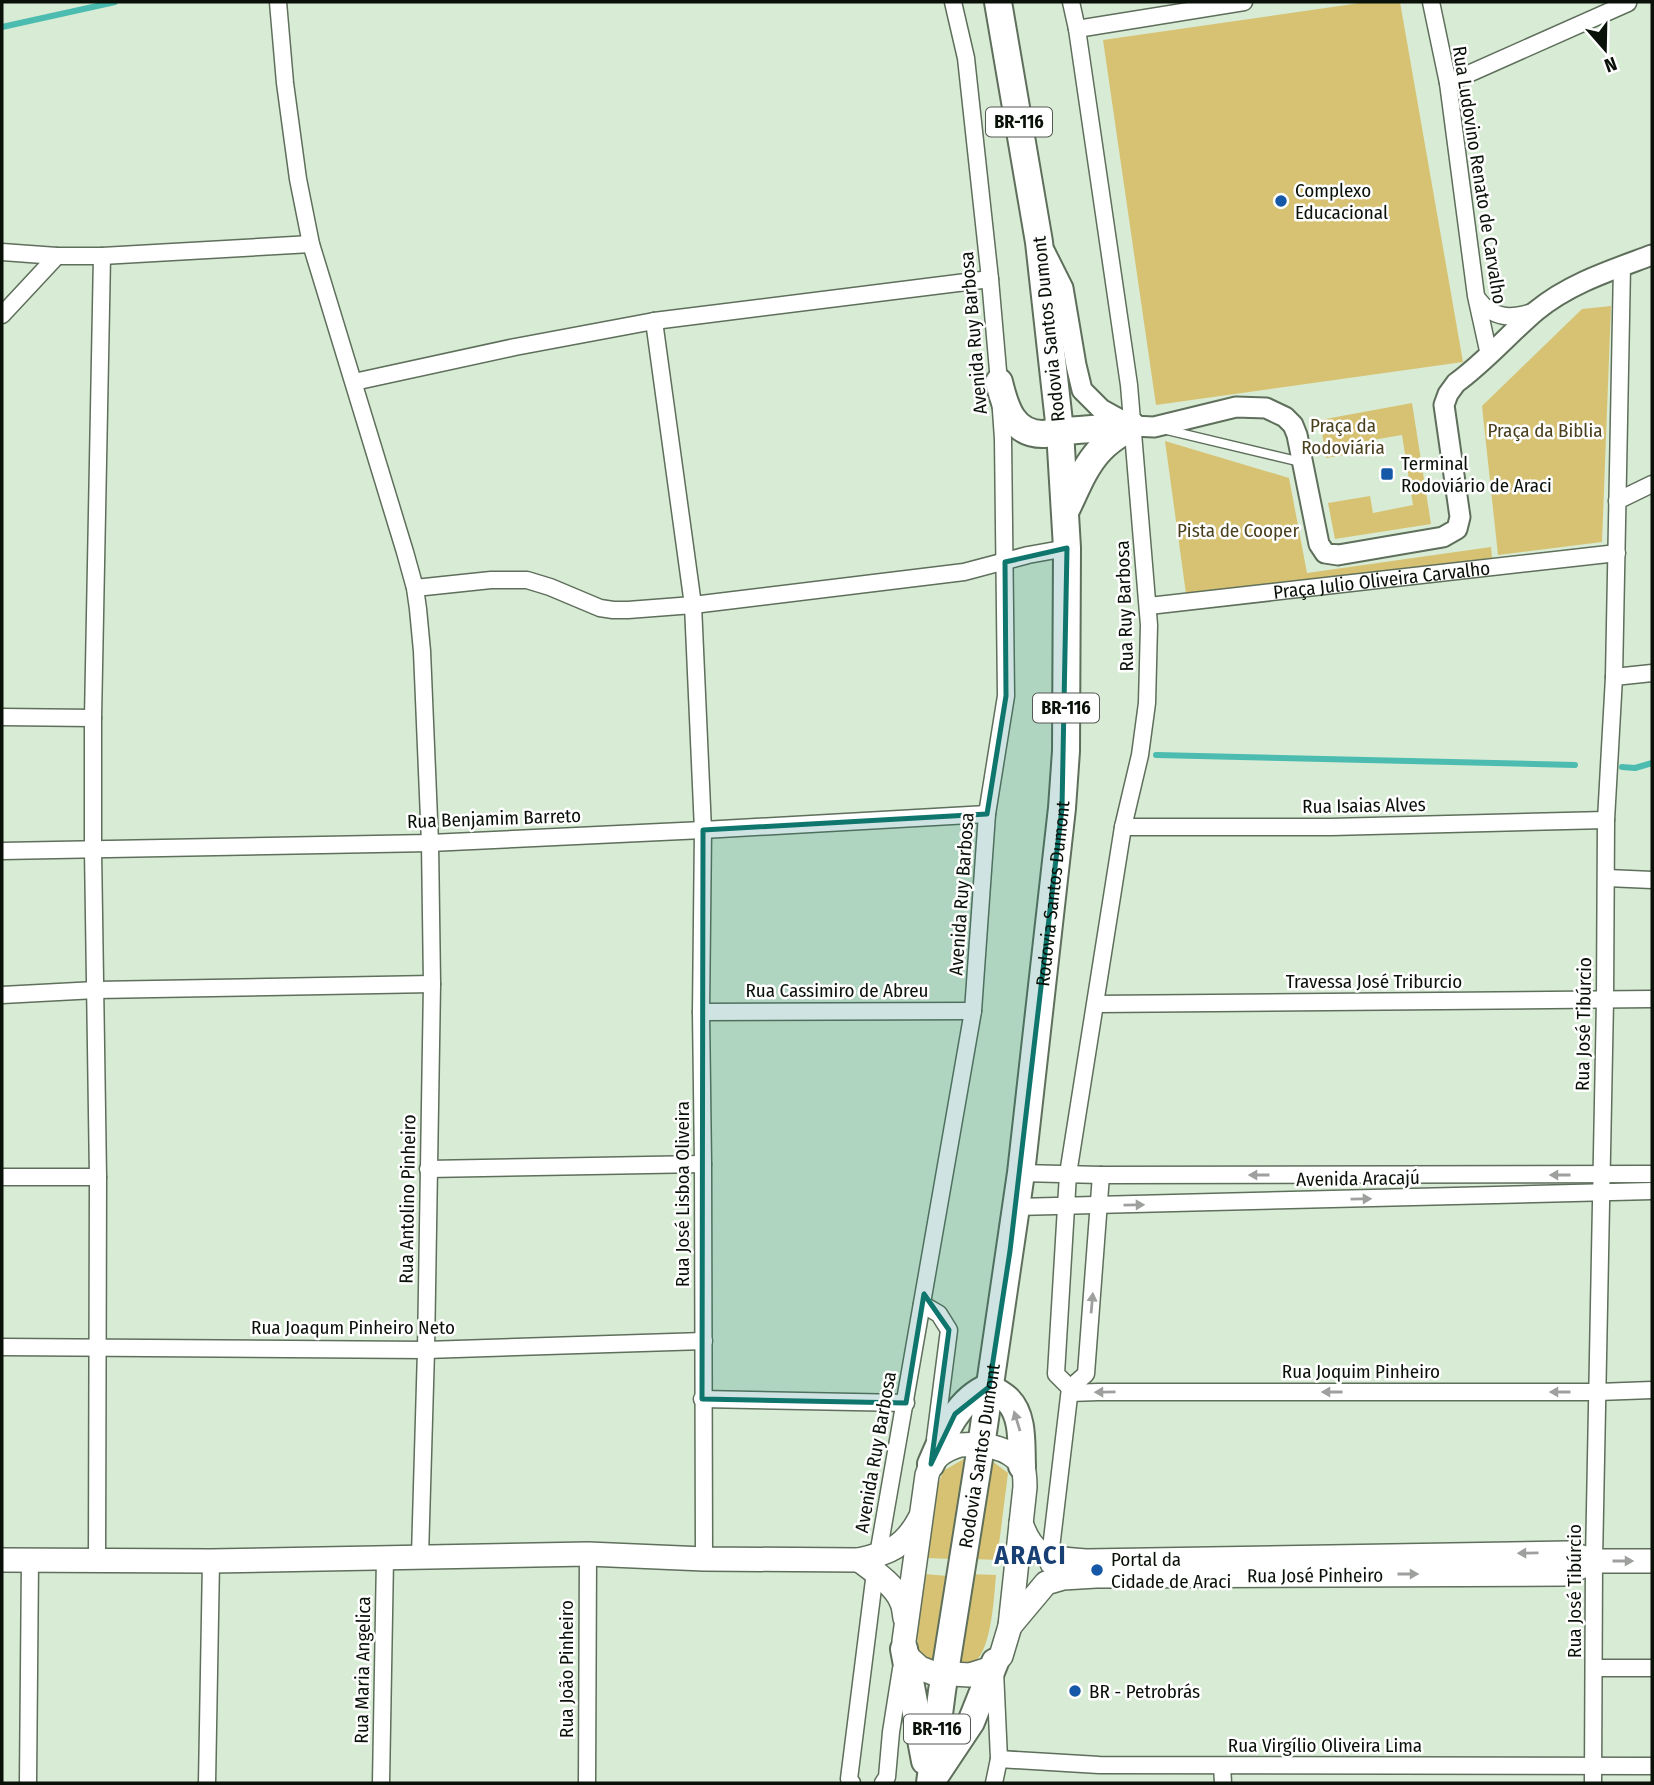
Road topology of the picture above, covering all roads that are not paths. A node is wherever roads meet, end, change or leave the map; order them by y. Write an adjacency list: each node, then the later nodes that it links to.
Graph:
1 (278, 2): 11 (street, Rua Antolino Pinheiro)
2 (953, 2): 17 (street, Avenida Ruy Barbosa)
3 (998, 2): 10 (highway, Rodovia Santos Dumont / BR-116)
4 (1071, 2): 8 (street, Rua Ruy Barbosa)
5 (1244, 2): 8 (street)
6 (1431, 2): 9 (street, Rua Ludovino Renato de Carvalho)
7 (1628, 3): 9 (street)
8 (1077, 29): 25 (street, Rua Ruy Barbosa)
9 (1448, 83): 18 (street, Rua Ludovino Renato de Carvalho)
10 (1039, 242): 25 (street); 26 (highway, Rodovia Santos Dumont / BR-116)
11 (311, 244): 15 (street); 23 (street, Rua Antolino Pinheiro)
12 (2, 252): 14 (street)
13 (1652, 255): 16 (street)
14 (57, 256): 15 (street); 20 (street)
15 (102, 256): 40 (street)
16 (1622, 266): 19 (street); 29 (street, Rua José Tibúrcio)
17 (990, 279): 21 (street); 24 (street, Avenida Ruy Barbosa)
18 (1476, 296): 19 (street); 22 (street, Rua Ludovino Renato de Carvalho)
19 (1538, 310): 22 (street)
20 (2, 314)
21 (654, 321): 23 (street); 35 (street, Rua José Lisboa Oliveira)
22 (1489, 355): 27 (street, Praça Julio Oliveira Carvalho)
23 (354, 382): 34 (street, Rua Antolino Pinheiro)
24 (999, 382): 26 (highway); 33 (street, Avenida Ruy Barbosa)
25 (1143, 426): 26 (highway); 27 (lane); 27 (street, Praça Julio Oliveira Carvalho); 30 (highway); 36 (street, Rua Ruy Barbosa)
26 (1060, 431): 30 (highway, Rodovia Santos Dumont / BR-116)
27 (1304, 463)
28 (1652, 484): 29 (street)
29 (1617, 501): 32 (street, Rua José Tibúrcio)
30 (1065, 513): 31 (highway, Rodovia Santos Dumont / BR-116)
31 (1067, 548): 33 (street); 60 (highway, Rodovia Santos Dumont / BR-116)
32 (1616, 553): 36 (street, Praça Julio Oliveira Carvalho); 38 (street, Rua José Tibúrcio)
33 (1005, 562): 35 (street); 41 (street, Avenida Ruy Barbosa)
34 (415, 588): 35 (street); 45 (street, Rua Antolino Pinheiro)
35 (693, 605): 44 (street, Rua José Lisboa Oliveira)
36 (1149, 606): 43 (street, Rua Ruy Barbosa)
37 (1652, 673): 38 (street)
38 (1614, 677): 42 (street, Rua José Tibúrcio)
39 (2, 717): 40 (street)
40 (93, 718): 47 (street)
41 (987, 814): 44 (street, Rua Benjamim Barreto); 56 (street, Avenida Ruy Barbosa)
42 (1606, 820): 43 (street, Rua Isaias Alves); 48 (street, Rua José Tibúrcio)
43 (1123, 827): 55 (street, Rua Ruy Barbosa)
44 (703, 830): 45 (street, Rua Benjamim Barreto); 57 (street, Rua José Lisboa Oliveira)
45 (430, 843): 47 (street, Rua Benjamim Barreto); 50 (street, Rua Antolino Pinheiro)
46 (2, 850): 47 (street, Rua Benjamim Barreto)
47 (93, 850): 51 (street)
48 (1607, 878): 49 (street); 54 (street, Rua José Tibúrcio)
49 (1652, 880)
50 (432, 984): 51 (street); 59 (street, Rua Antolino Pinheiro)
51 (96, 990): 52 (street); 66 (street)
52 (2, 995)
53 (1652, 999): 54 (street, Travessa José Triburcio)
54 (1605, 1000): 55 (street, Travessa José Triburcio); 64 (street, Rua José Tibúrcio)
55 (1096, 1004): 61 (street, Rua Ruy Barbosa)
56 (973, 1011): 57 (street, Rua Cassimiro de Abreu); 72 (street, Avenida Ruy Barbosa)
57 (701, 1012): 58 (street, Rua José Lisboa Oliveira)
58 (703, 1164): 59 (street); 73 (street, Rua José Lisboa Oliveira)
59 (428, 1169): 76 (street, Rua Antolino Pinheiro)
60 (1021, 1173): 61 (street, Avenida Aracajú); 71 (highway, Rodovia Santos Dumont / BR-116)
61 (1068, 1174): 63 (street, Avenida Aracajú); 69 (street, Rua Ruy Barbosa)
62 (1652, 1174): 64 (street, Avenida Aracajú)
63 (1101, 1175): 64 (street, Avenida Aracajú, one-way to 63); 70 (street)
64 (1601, 1175): 68 (street, Rua José Tibúrcio)
65 (2, 1177): 66 (street)
66 (98, 1177): 75 (street)
67 (1652, 1191): 68 (street, Avenida Aracajú)
68 (1601, 1193): 70 (street, Avenida Aracajú, one-way to 68); 80 (street, Rua José Tibúrcio)
69 (1065, 1206): 70 (street, Avenida Aracajú); 71 (street, Avenida Aracajú); 79 (street, Rua Ruy Barbosa)
70 (1100, 1206): 79 (street, one-way to 70)
71 (1016, 1207): 77 (highway, Rodovia Santos Dumont / BR-116)
72 (922, 1304): 82 (street, Avenida Ruy Barbosa); 84 (street)
73 (704, 1341): 76 (street, Rua Joaqum Pinheiro Neto); 81 (street, Rua José Lisboa Oliveira)
74 (2, 1347): 75 (street, Rua Joaqum Pinheiro Neto)
75 (98, 1347): 76 (street, Rua Joaqum Pinheiro Neto); 95 (street)
76 (426, 1350): 89 (street, Rua Antolino Pinheiro)
77 (989, 1387): 83 (highway, Rodovia Santos Dumont / BR-116); 84 (highway); 85 (highway, one-way to 77)
78 (1652, 1390): 80 (street, Rua Joquim Pinheiro)
79 (1070, 1391): 80 (street, Rua Joquim Pinheiro, one-way to 79); 90 (street)
80 (1598, 1392): 97 (street, Rua José Tibúrcio)
81 (702, 1399): 82 (street); 92 (street, Rua José Lisboa Oliveira)
82 (906, 1403): 99 (street, Avenida Ruy Barbosa)
83 (981, 1446): 84 (main road); 85 (main road); 106 (highway, Rodovia Santos Dumont / BR-116)
84 (930, 1464): 86 (main road)
85 (1022, 1466): 87 (main road)
86 (920, 1518): 99 (main road); 102 (main road)
87 (1021, 1523): 90 (main road); 101 (main road)
88 (588, 1555): 89 (main road); 92 (main road); 114 (street, Rua João Pinheiro)
89 (420, 1556): 91 (main road)
90 (1051, 1557): 97 (main road, Rua José Pinheiro, one-way to 90); 100 (street)
91 (385, 1558): 96 (main road); 113 (street, Rua Maria Angelica)
92 (704, 1559): 99 (main road)
93 (2, 1560): 94 (main road)
94 (30, 1560): 95 (main road); 111 (street)
95 (97, 1561): 96 (main road)
96 (211, 1561): 112 (street)
97 (1594, 1561): 98 (main road, Rua José Pinheiro, one-way to 98); 100 (main road, Rua José Pinheiro, one-way to 97); 104 (street, Rua José Tibúrcio)
98 (1652, 1561)
99 (871, 1562): 102 (main road); 115 (street, Avenida Ruy Barbosa)
100 (1046, 1583): 101 (main road)
101 (1010, 1626): 103 (main road)
102 (905, 1636): 106 (main road); 116 (street); 117 (highway)
103 (995, 1662): 106 (main road); 107 (street); 117 (highway)
104 (1594, 1668): 105 (street); 108 (street, Rua José Tibúrcio)
105 (1652, 1668)
106 (945, 1674): 117 (highway, Rodovia Santos Dumont / BR-116)
107 (999, 1759): 109 (street, Rua Virgílio Oliveira Lima); 118 (street)
108 (1594, 1765): 109 (street, Rua Virgílio Oliveira Lima); 110 (street, Rua Virgílio Oliveira Lima); 120 (street, Rua José Tibúrcio)
109 (1222, 1766): 119 (street)
110 (1652, 1766)
111 (28, 1783)
112 (207, 1783)
113 (381, 1783)
114 (587, 1783)
115 (852, 1783)
116 (883, 1783)
117 (930, 1783)
118 (995, 1783)
119 (1223, 1783)
120 (1594, 1783)

